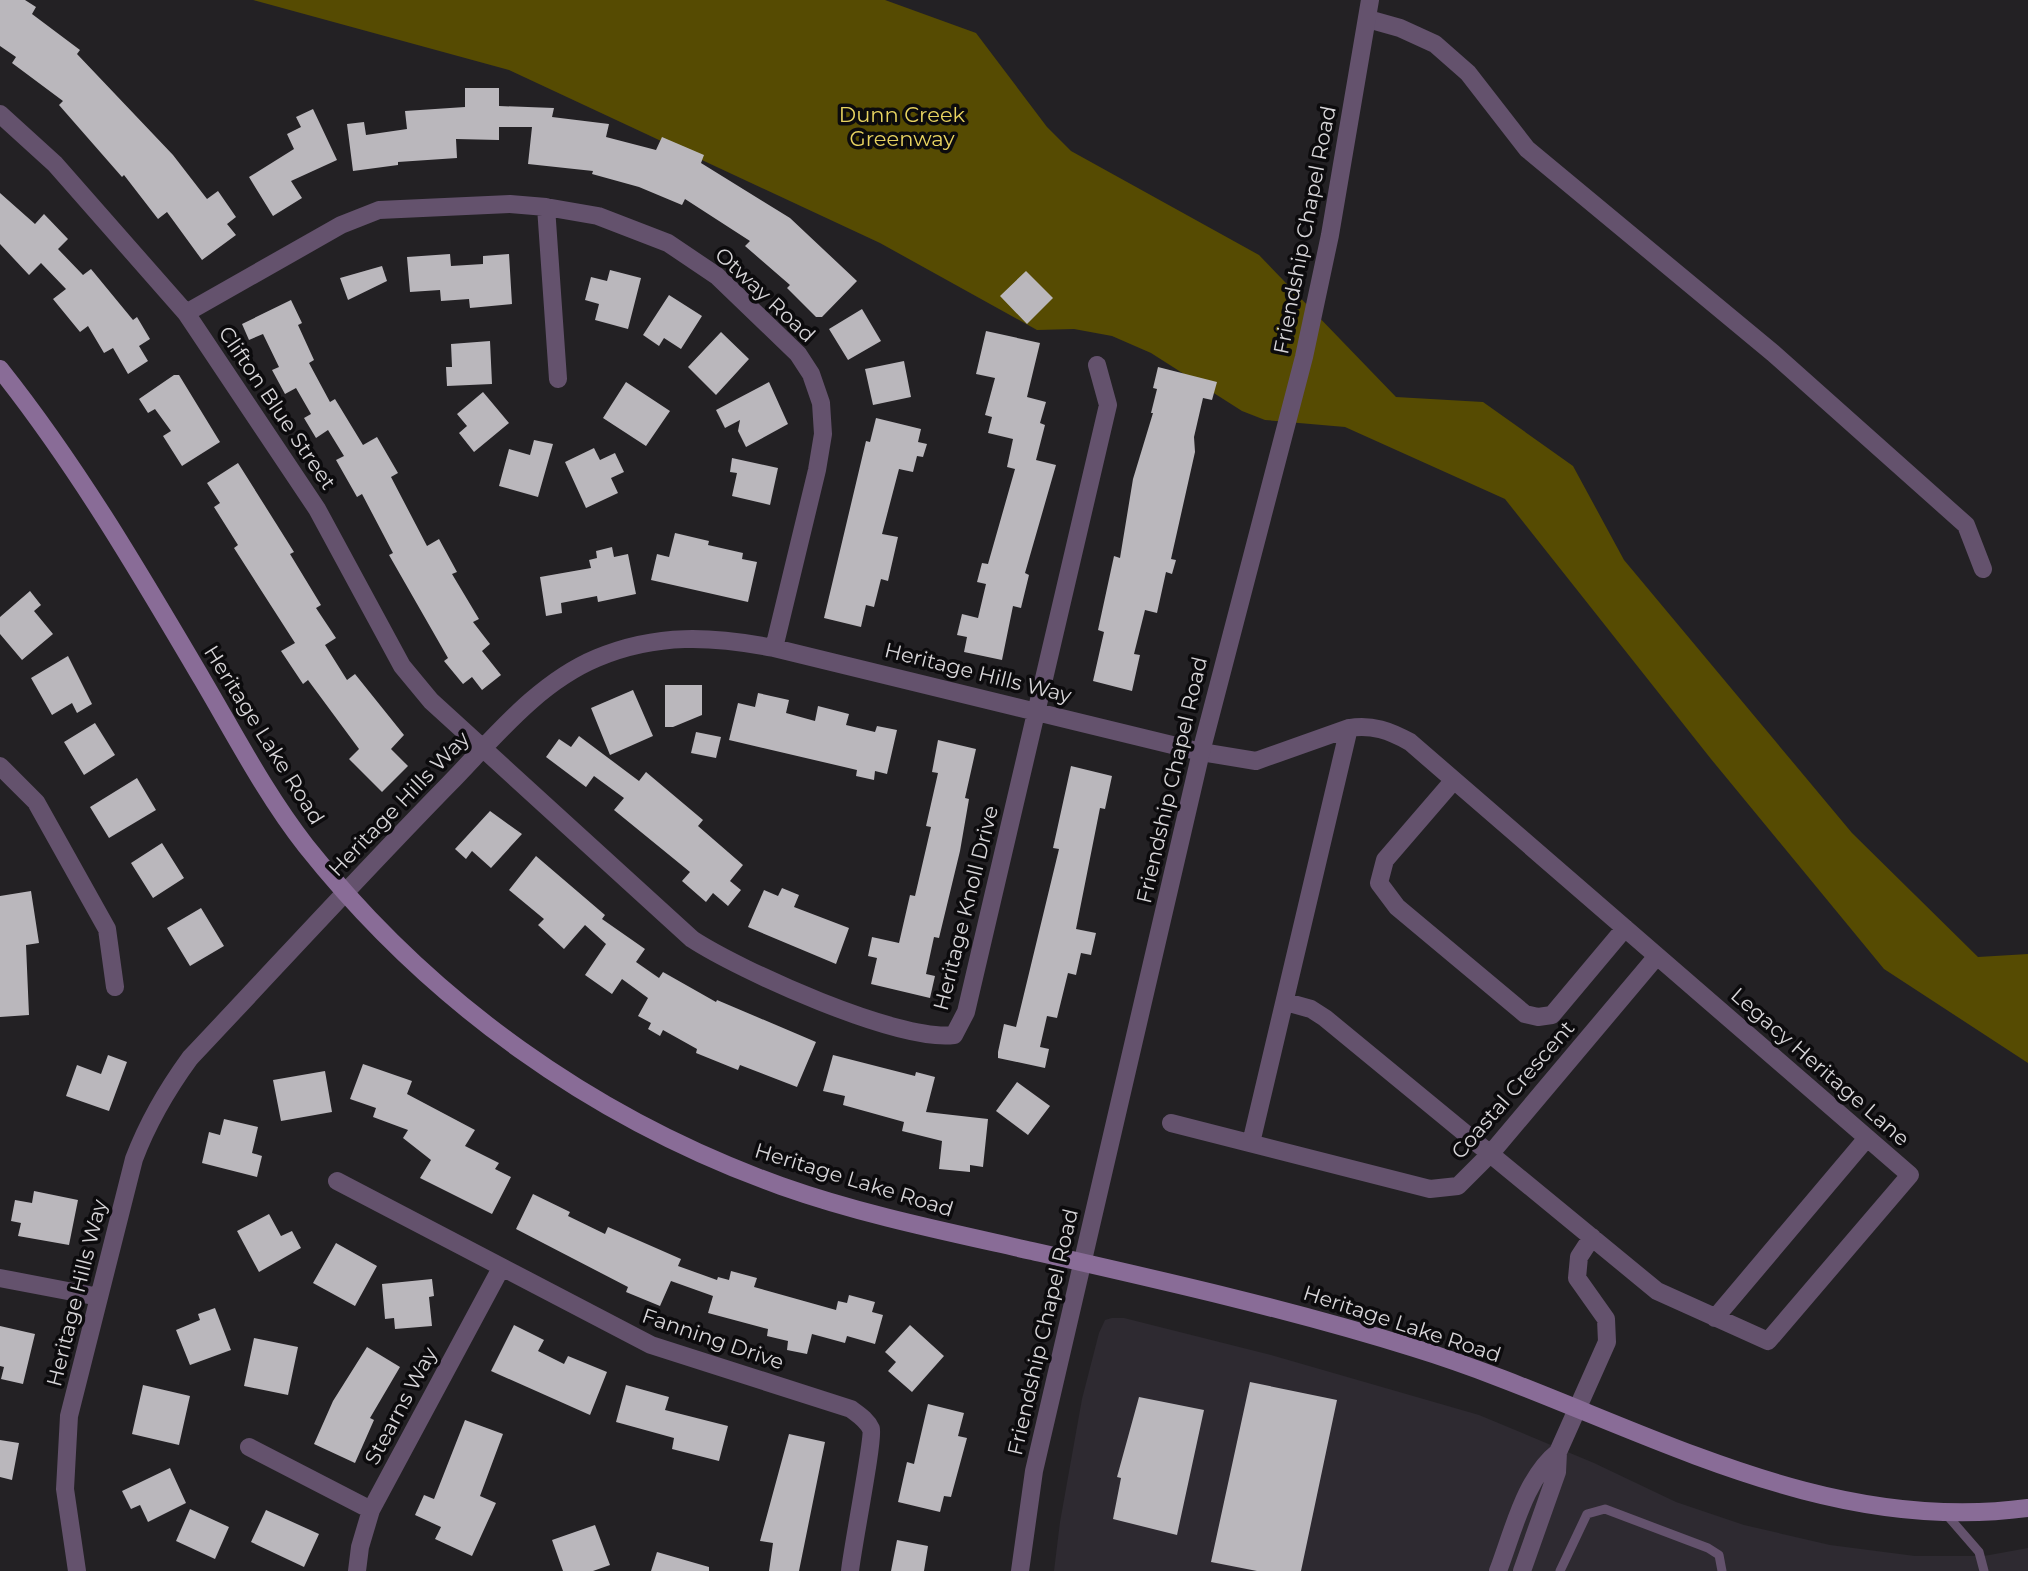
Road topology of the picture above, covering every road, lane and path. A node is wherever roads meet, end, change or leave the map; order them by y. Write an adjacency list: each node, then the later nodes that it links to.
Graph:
1 (1370, 0): 2 (street, Friendship Chapel Road)
2 (1368, 19): 9 (street); 14 (street, Friendship Chapel Road)
3 (0, 114): 5 (street, Clifton Blue Street)
4 (546, 207): 5 (street, Otway Road); 8 (street); 10 (street, Otway Road)
5 (186, 313): 13 (street, Clifton Blue Street)
6 (1097, 365): 11 (street, Heritage Knoll Drive)
7 (0, 369): 17 (main road, Heritage Lake Road)
8 (558, 379)
9 (1983, 569)
10 (774, 648): 11 (street, Heritage Hills Way); 13 (street, Heritage Hills Way)
11 (1036, 710): 13 (street, Heritage Knoll Drive); 14 (street, Heritage Hills Way)
12 (1349, 728): 14 (street, Legacy Heritage Lane); 16 (street, Legacy Heritage Lane); 21 (street)
13 (484, 749): 17 (street, Heritage Hills Way)
14 (1201, 752): 28 (street, Friendship Chapel Road)
15 (0, 766): 20 (street)
16 (1454, 780): 18 (street, Legacy Heritage Lane); 18 (street)
17 (346, 892): 28 (main road, Heritage Lake Road); 31 (street, Heritage Hills Way)
18 (1625, 928): 19 (street, Legacy Heritage Lane)
19 (1657, 956): 23 (street, Legacy Heritage Lane); 25 (street, Coastal Crescent)
20 (115, 987)
21 (1286, 1002): 24 (street); 25 (street, Legacy Heritage Lane)
22 (1171, 1123): 24 (street, Coastal Crescent)
23 (1867, 1138): 32 (street); 32 (street, Legacy Heritage Lane)
24 (1251, 1143): 25 (street, Coastal Crescent)
25 (1492, 1152): 27 (street, Legacy Heritage Lane)
26 (337, 1181): 29 (street, Fanning Drive)
27 (1592, 1237): 32 (street, Legacy Heritage Lane); 33 (street)
28 (1083, 1263): 33 (main road, Heritage Lake Road); 42 (street, Friendship Chapel Road)
29 (501, 1268): 37 (street, Stearns Way); 41 (street, Fanning Drive)
30 (0, 1278): 31 (street)
31 (99, 1297): 39 (street, Heritage Hills Way)
32 (1715, 1318)
33 (1577, 1410): 35 (street); 38 (main road, Heritage Lake Road)
34 (249, 1447): 37 (street)
35 (1558, 1452): 43 (street); 44 (street)
36 (2028, 1508): 38 (main road, Heritage Lake Road)
37 (371, 1510): 40 (street, Stearns Way)
38 (1945, 1512): 47 (lane)
39 (77, 1571)
40 (357, 1571)
41 (850, 1571)
42 (1020, 1571)
43 (1498, 1571)
44 (1522, 1571)
45 (1560, 1571): 46 (lane)
46 (1722, 1571)
47 (1984, 1571)

